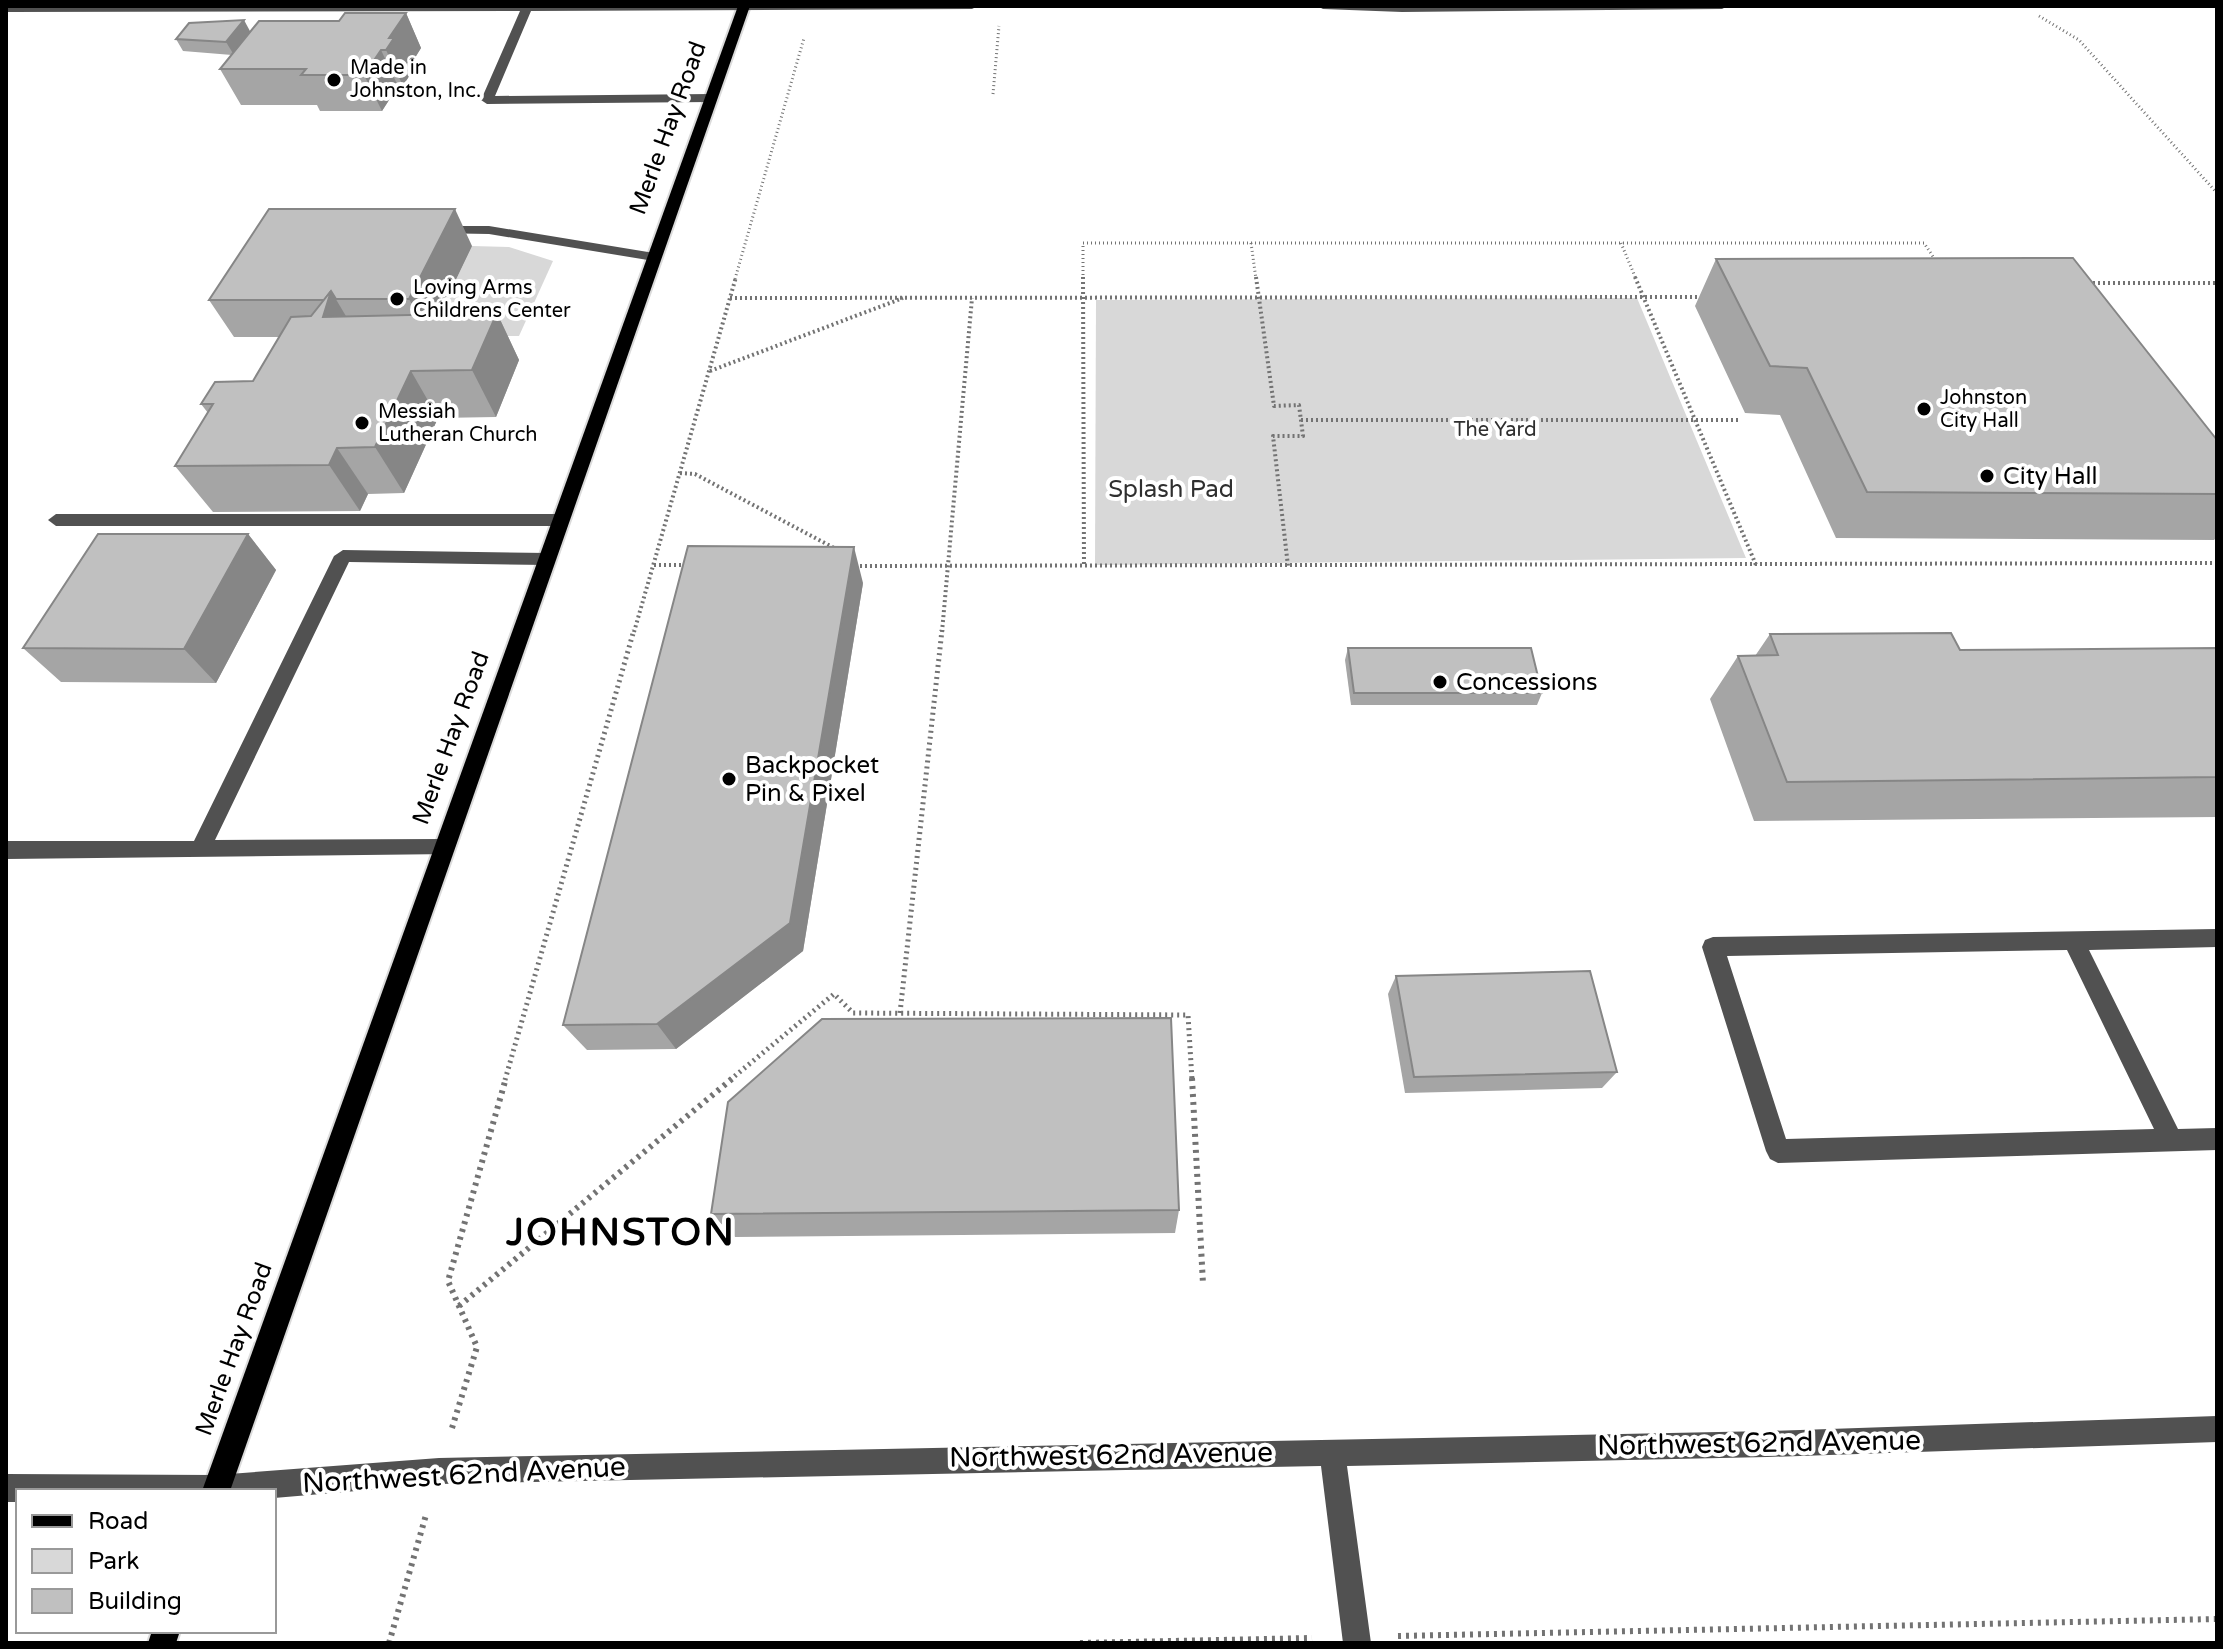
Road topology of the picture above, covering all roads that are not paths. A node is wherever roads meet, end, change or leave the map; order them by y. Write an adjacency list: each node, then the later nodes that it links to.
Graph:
1 (744, 6): 2 (street); 5 (street); 7 (main road, Merle Hay Road)
2 (972, 6)
3 (1323, 6): 4 (street)
4 (1722, 6)
5 (527, 7): 6 (street); 7 (street)
6 (6, 9)
7 (711, 98): 9 (main road, Merle Hay Road)
8 (426, 230): 9 (street)
9 (654, 257): 11 (main road, Merle Hay Road)
10 (56, 520): 11 (street)
11 (560, 520): 12 (main road, Merle Hay Road)
12 (547, 559): 13 (main road, Merle Hay Road); 15 (street)
13 (444, 848): 15 (street); 24 (main road, Merle Hay Road)
14 (6, 850): 15 (street)
15 (200, 850)
16 (2217, 938): 17 (street)
17 (2074, 942): 19 (street); 19 (street)
18 (2217, 1139): 19 (street)
19 (2171, 1140)
20 (2217, 1429): 21 (street, Northwest 62nd Avenue)
21 (1332, 1451): 25 (street, Northwest 62nd Avenue); 26 (street)
22 (6, 1488): 23 (street, Northwest 62nd Avenue)
23 (111, 1489)
24 (216, 1489)
25 (228, 1489)
26 (1357, 1640)

